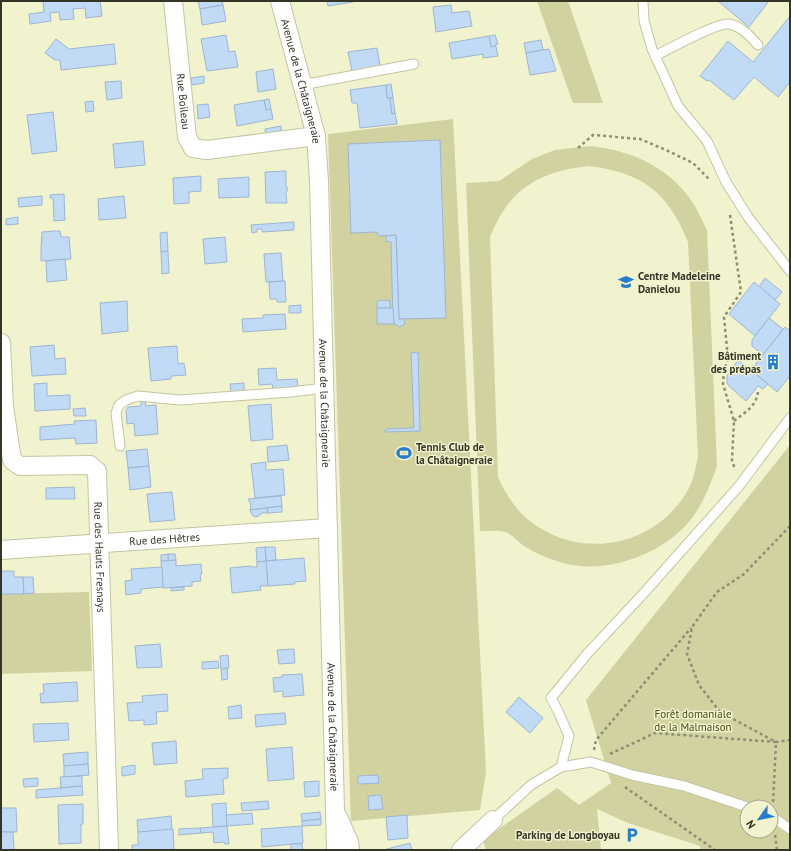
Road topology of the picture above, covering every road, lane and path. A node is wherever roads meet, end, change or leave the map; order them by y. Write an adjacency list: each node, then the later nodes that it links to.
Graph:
1 (173, 1): 8 (street, Rue Boileau)
2 (280, 1): 7 (street, Avenue de la Châtaigneraie)
3 (643, 1): 5 (lane)
4 (758, 45): 5 (lane)
5 (655, 56): 12 (lane)
6 (414, 64): 7 (lane)
7 (302, 85): 8 (street, Avenue de la Châtaigneraie)
8 (316, 136): 14 (street, Avenue de la Châtaigneraie)
9 (578, 148): 10 (path)
10 (712, 182)
11 (729, 207): 17 (path)
12 (790, 271)
13 (1, 343): 22 (street, Rue des Hauts Fresnays)
14 (324, 388): 18 (lane); 21 (street, Avenue de la Châtaigneraie)
15 (758, 392): 17 (path)
16 (790, 418): 19 (lane)
17 (734, 422): 19 (path)
18 (120, 446)
19 (739, 486): 28 (lane)
20 (790, 526): 24 (path)
21 (328, 528): 22 (street, Rue des Hêtres); 32 (street, Avenue de la Châtaigneraie)
22 (99, 544): 23 (street, Rue des Hêtres); 37 (street, Rue des Hauts Fresnays)
23 (1, 550)
24 (692, 626): 26 (path); 27 (path)
25 (790, 740): 26 (path)
26 (776, 742): 27 (path); 30 (path)
27 (591, 762): 28 (lane); 31 (lane)
28 (561, 767): 33 (lane)
29 (623, 786): 41 (path)
30 (773, 799)
31 (739, 804)
32 (336, 810): 38 (street, Avenue de la Châtaigneraie); 39 (street, Avenue de la Châtaigneraie)
33 (493, 820): 40 (street)
34 (779, 821): 35 (lane)
35 (790, 829)
36 (775, 839): 42 (path)
37 (109, 850)
38 (336, 850)
39 (350, 850)
40 (461, 850)
41 (715, 850)
42 (777, 850)

